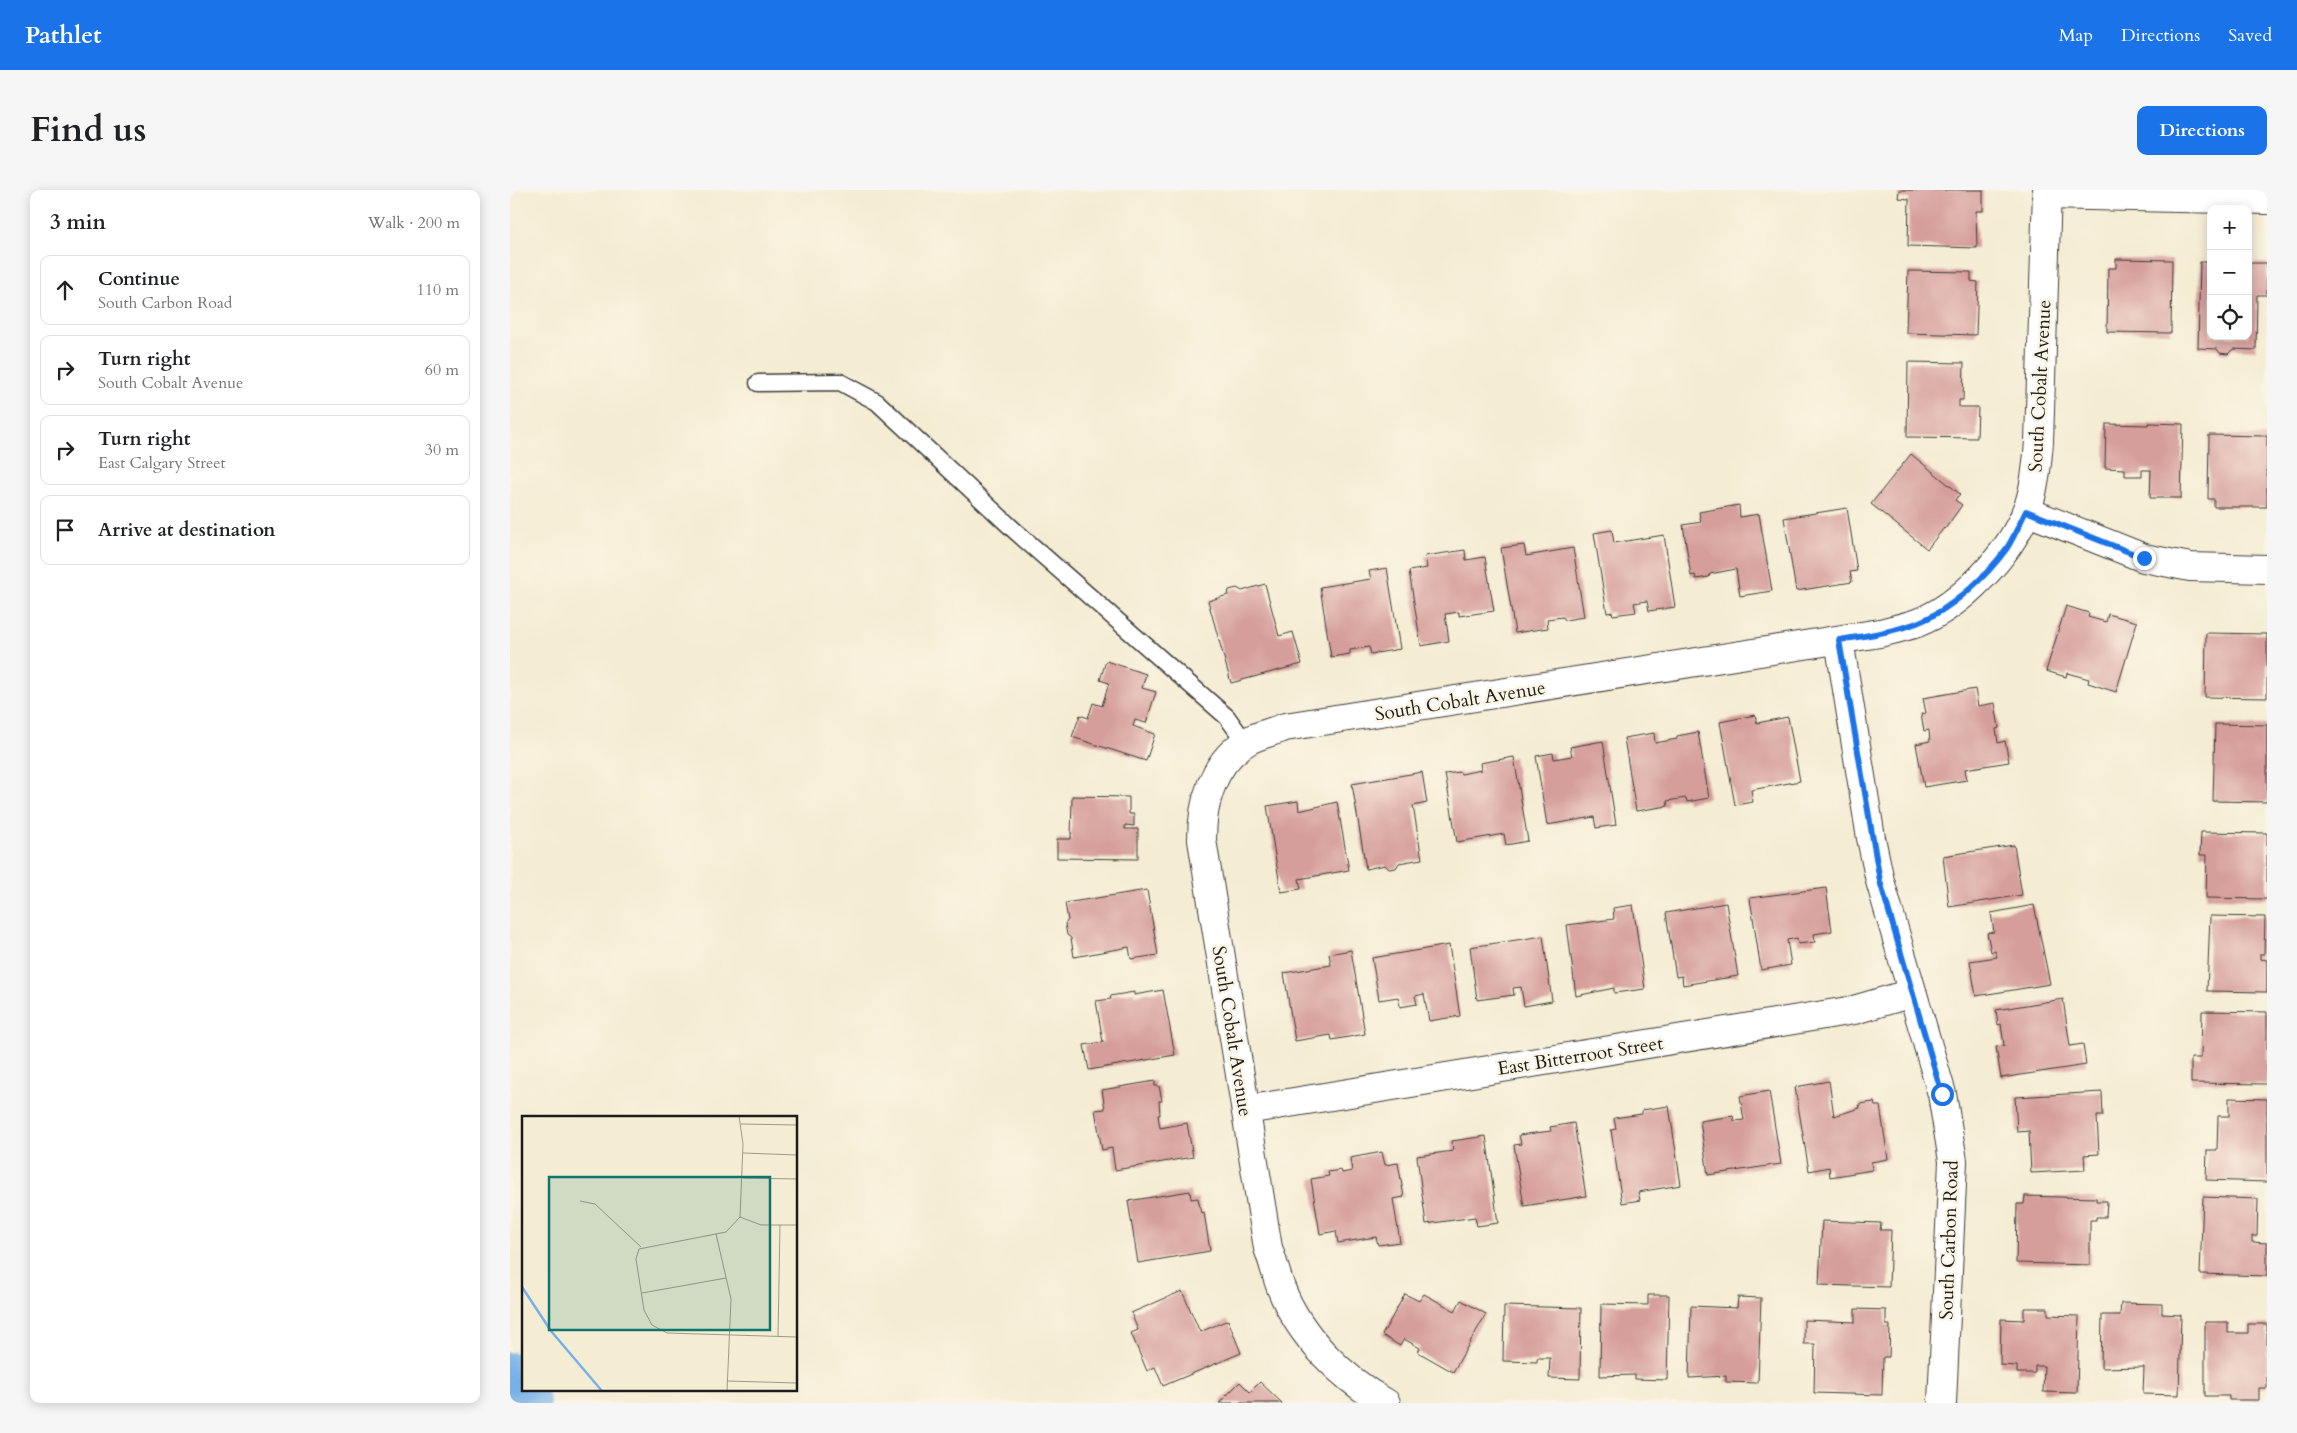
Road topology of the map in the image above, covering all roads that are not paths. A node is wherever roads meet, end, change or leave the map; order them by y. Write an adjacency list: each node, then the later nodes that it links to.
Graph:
1 (2046, 192): 2 (street); 4 (street, South Cobalt Avenue)
2 (2267, 200)
3 (758, 383): 7 (lane)
4 (2026, 511): 5 (street); 6 (street, South Cobalt Avenue)
5 (2267, 569)
6 (1839, 640): 7 (street, South Cobalt Avenue); 8 (street, South Carbon Road)
7 (1245, 742): 9 (street, South Cobalt Avenue)
8 (1912, 993): 9 (street, East Bitterroot Street); 11 (street, South Carbon Road)
9 (1246, 1110): 10 (street, South Cobalt Avenue)
10 (1386, 1403)
11 (1942, 1403)

